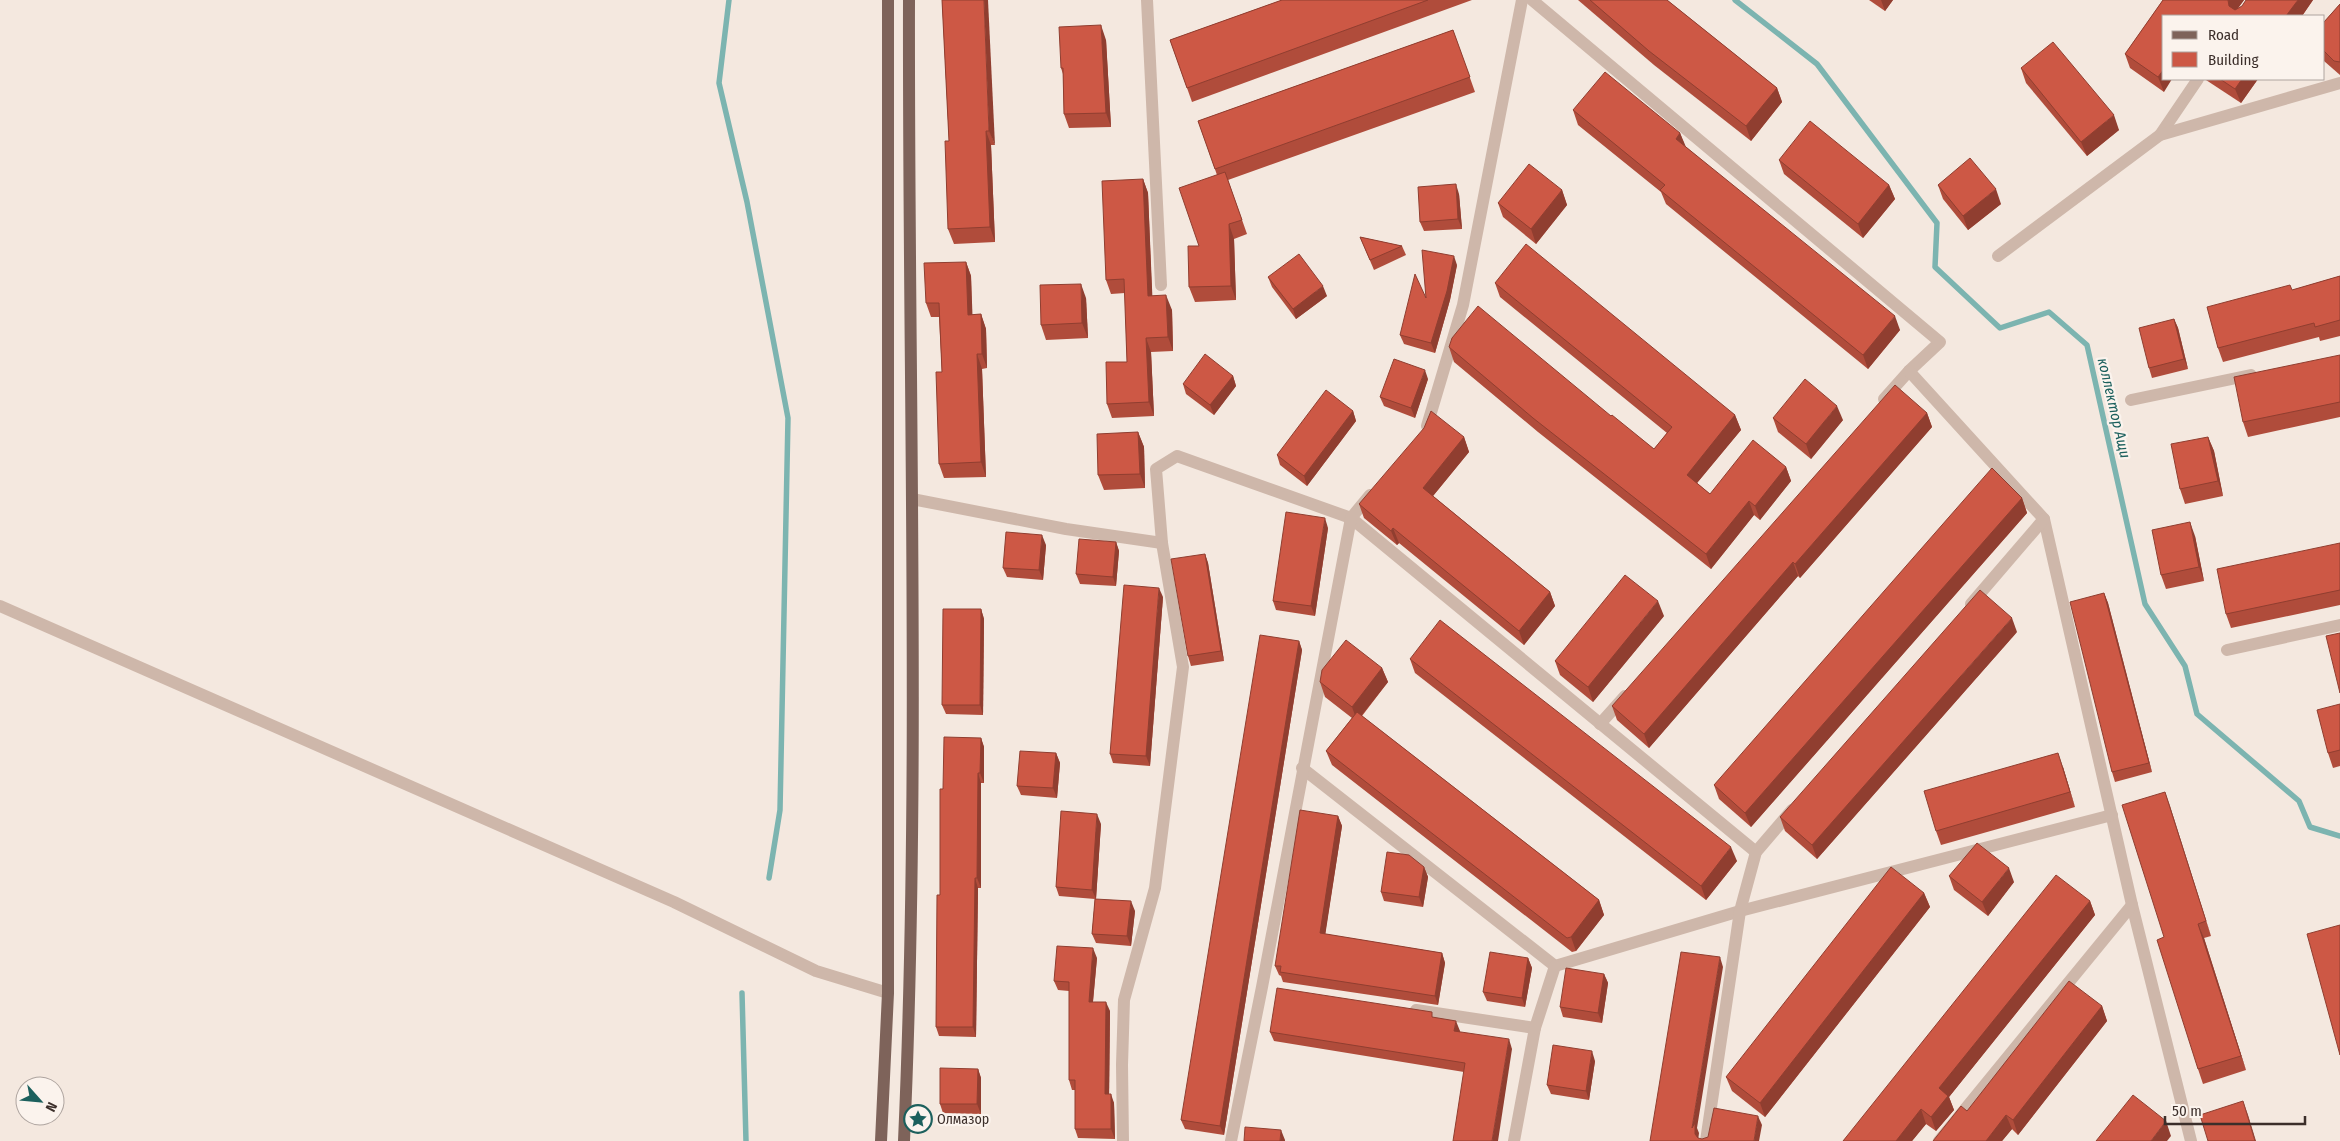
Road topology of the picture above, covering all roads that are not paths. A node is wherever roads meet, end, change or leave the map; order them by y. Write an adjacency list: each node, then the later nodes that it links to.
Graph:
1 (888, 0): 34 (main road)
2 (909, 0): 17 (main road)
3 (1147, 0): 10 (street)
4 (1522, 0): 15 (street)
5 (1532, 0): 11 (street)
6 (2197, 80): 8 (street)
7 (2340, 83): 8 (street)
8 (2160, 135): 9 (street)
9 (1998, 256)
10 (1161, 285)
11 (1909, 371): 14 (street); 19 (street)
12 (2264, 372): 13 (street)
13 (2131, 400)
14 (1876, 408)
15 (1423, 437)
16 (1380, 484): 18 (street)
17 (912, 499): 20 (street); 38 (main road)
18 (1350, 518): 20 (street); 26 (street); 27 (street)
19 (2044, 519): 22 (street); 29 (street)
20 (1162, 543): 39 (street)
21 (0, 606): 34 (street)
22 (1961, 615)
23 (2340, 625): 24 (street)
24 (2228, 650)
25 (1633, 686): 26 (street)
26 (1600, 724): 30 (street)
27 (1302, 768): 33 (street); 40 (street)
28 (1801, 800): 30 (street)
29 (2112, 815): 31 (street); 32 (street)
30 (1756, 852): 32 (street)
31 (2132, 905): 43 (street); 44 (street)
32 (1740, 911): 33 (street); 42 (street)
33 (1555, 966): 36 (street)
34 (888, 993): 37 (main road)
35 (1399, 1007): 36 (street)
36 (1535, 1028): 41 (street)
37 (881, 1141)
38 (904, 1141)
39 (1123, 1141)
40 (1231, 1141)
41 (1514, 1141)
42 (1706, 1141)
43 (1939, 1141)
44 (2191, 1141)

